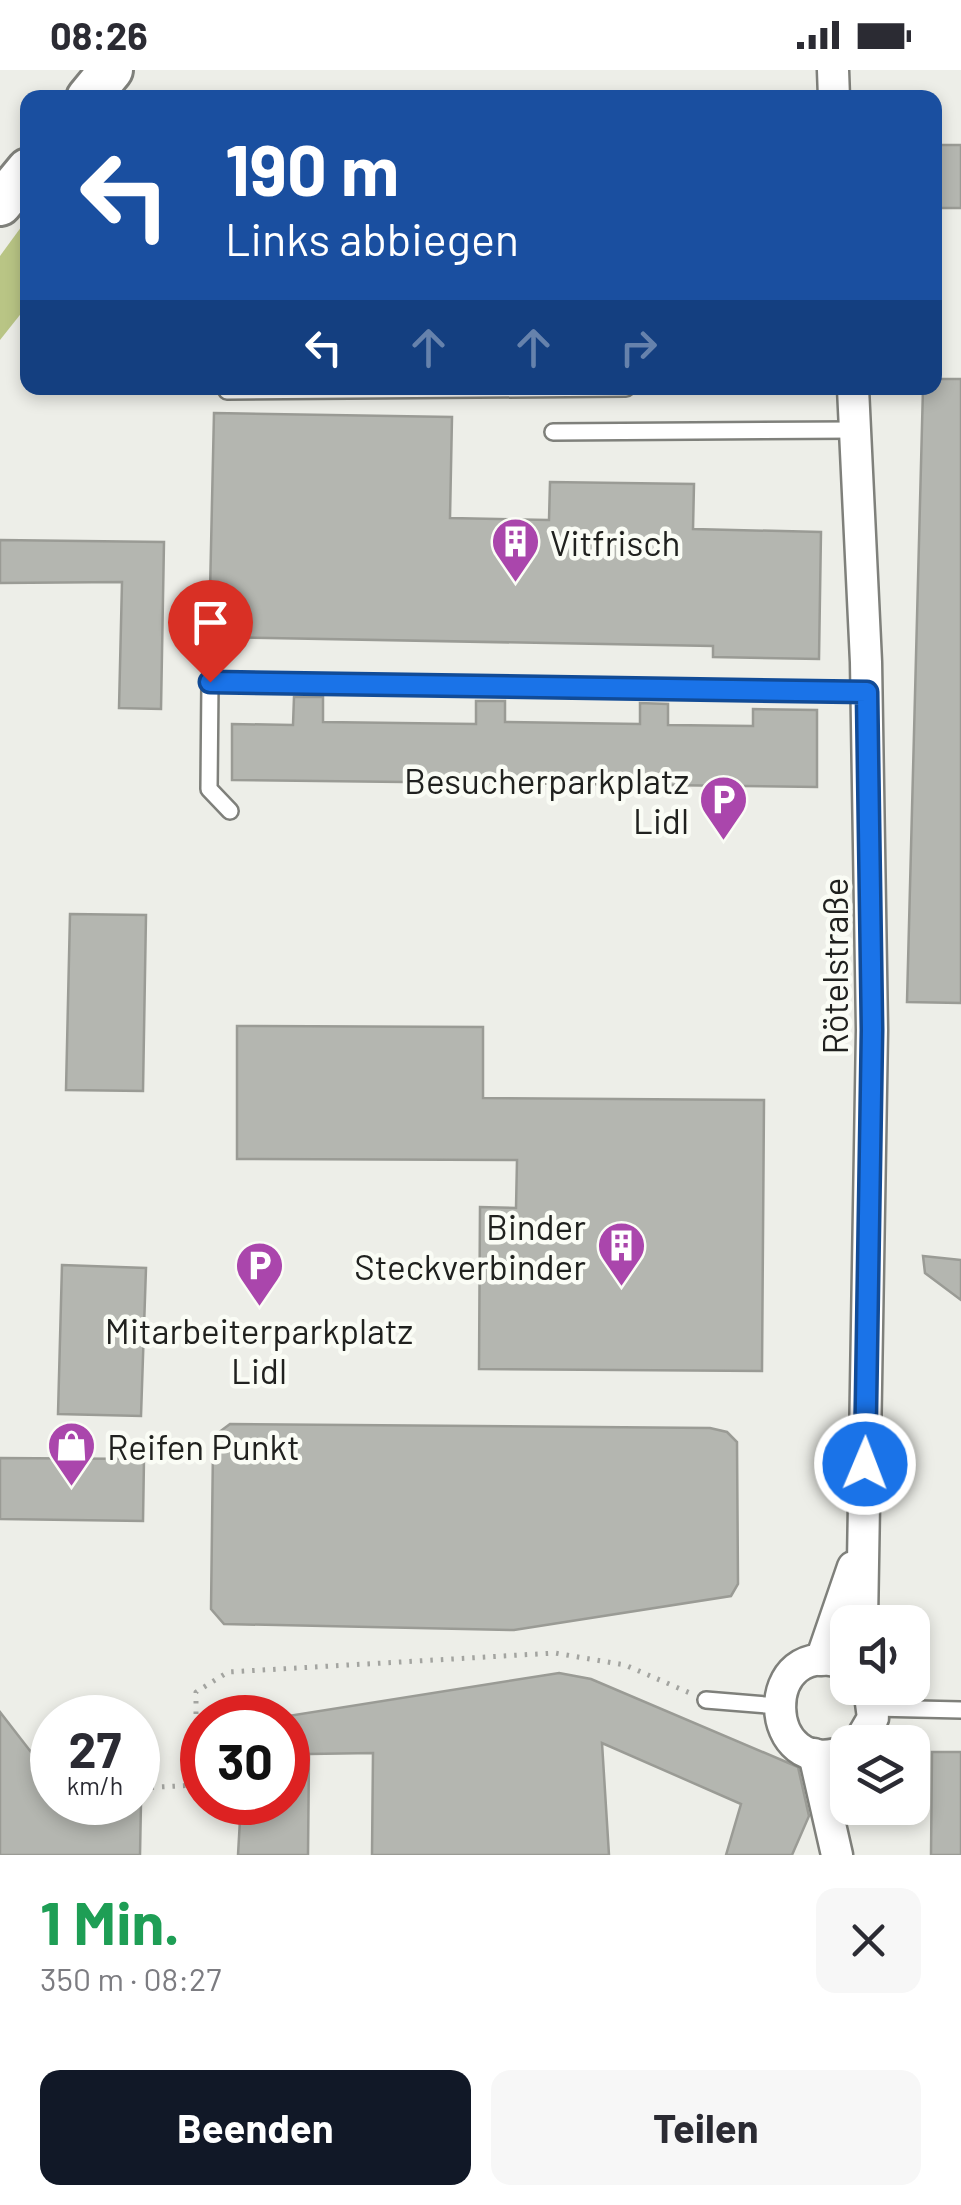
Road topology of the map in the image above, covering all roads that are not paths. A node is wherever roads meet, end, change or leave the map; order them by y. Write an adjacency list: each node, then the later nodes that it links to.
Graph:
1 (112, 70): 2 (main road)
2 (95, 90)
3 (20, 180): 4 (main road)
4 (0, 204)
5 (853, 395): 6 (street, Rötelstraße)
6 (855, 430): 7 (lane); 8 (street, Rötelstraße)
7 (553, 432)
8 (867, 692): 9 (lane); 10 (street, Rötelstraße)
9 (230, 811)
10 (861, 1546): 11 (street, Rötelstraße); 12 (street, Rötelstraße)
11 (847, 1605)
12 (862, 1605)
13 (830, 1663): 16 (street)
14 (706, 1700): 16 (lane)
15 (924, 1705): 17 (lane)
16 (778, 1706): 19 (street)
17 (961, 1710)
18 (830, 1752): 19 (street)
19 (814, 1754): 21 (street)
20 (850, 1825): 22 (street)
21 (838, 1855)
22 (846, 1855)

